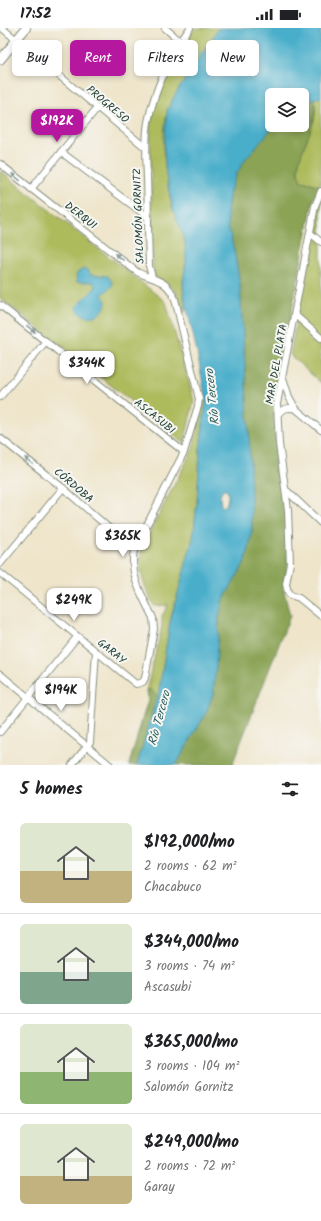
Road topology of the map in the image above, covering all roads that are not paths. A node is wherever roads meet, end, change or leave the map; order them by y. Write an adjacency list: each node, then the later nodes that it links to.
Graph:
1 (2, 28): 5 (street, PROGRESO)
2 (26, 28): 5 (main road)
3 (165, 28): 6 (street)
4 (190, 28): 7 (street, SALOMÓN GORNITZ)
5 (17, 40)
6 (179, 40)
7 (181, 40)
8 (12, 46): 9 (main road)
9 (0, 60)
10 (59, 76): 12 (street, PROGRESO)
11 (164, 76): 13 (street, SALOMÓN GORNITZ)
12 (96, 108): 13 (street, PROGRESO); 14 (street)
13 (146, 148): 18 (street, SALOMÓN GORNITZ)
14 (61, 152): 16 (street); 18 (street)
15 (0, 164): 16 (street, DERQUI, one-way to 15)
16 (31, 189): 21 (street, DERQUI, one-way to 16)
17 (321, 190): 19 (street, MAR DEL PLATA)
18 (148, 217): 21 (street, SALOMÓN GORNITZ)
19 (310, 233): 20 (street); 23 (street, MAR DEL PLATA)
20 (321, 242)
21 (152, 277): 32 (street, SALOMÓN GORNITZ)
22 (0, 305): 25 (street, ASCASUBI, one-way to 25)
23 (295, 314): 24 (street); 26 (street, MAR DEL PLATA)
24 (321, 338)
25 (46, 341): 27 (street); 32 (street, ASCASUBI)
26 (282, 375): 28 (street); 29 (street, MAR DEL PLATA)
27 (0, 397)
28 (296, 409): 29 (street); 30 (street)
29 (278, 414): 34 (street, MAR DEL PLATA)
30 (321, 430)
31 (0, 438): 33 (street, CÓRDOBA, one-way to 31)
32 (184, 452): 36 (street, SALOMÓN GORNITZ)
33 (63, 488): 36 (street, CÓRDOBA); 37 (street)
34 (287, 491): 35 (street); 39 (street, MAR DEL PLATA)
35 (321, 524)
36 (134, 550): 43 (street, SALOMÓN GORNITZ)
37 (0, 564)
38 (0, 573): 40 (street, GARAY)
39 (321, 616)
40 (77, 637): 41 (street, GARAY); 44 (street)
41 (96, 652): 43 (street, GARAY); 46 (street)
42 (0, 674): 44 (street)
43 (136, 684)
44 (28, 697): 45 (street); 46 (street)
45 (0, 732)
46 (87, 746): 47 (street); 48 (street)
47 (72, 765)
48 (110, 765)

